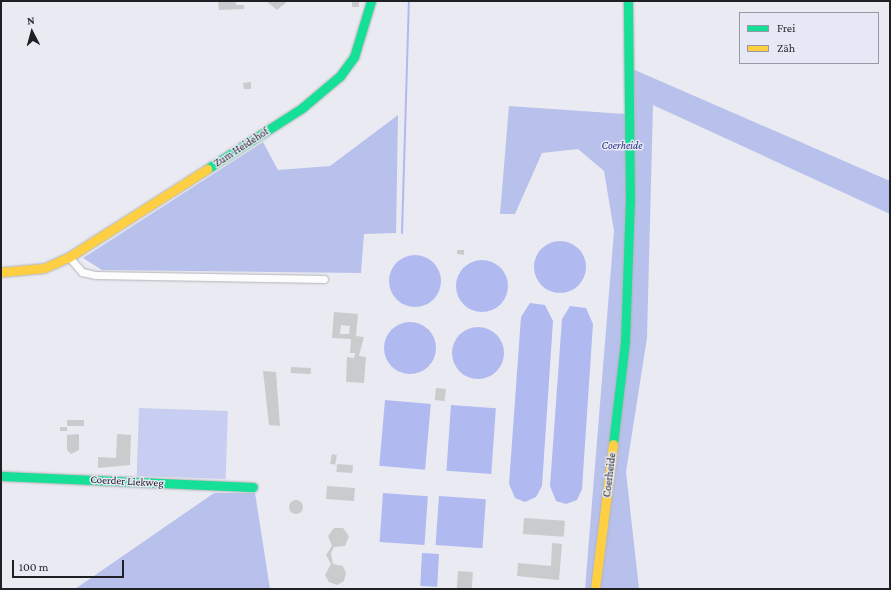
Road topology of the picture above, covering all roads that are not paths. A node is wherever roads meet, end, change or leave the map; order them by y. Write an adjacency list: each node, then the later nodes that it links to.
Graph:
1 (371, 1): 3 (street, Zum Heidehof)
2 (628, 1): 8 (street, Coerheide)
3 (69, 258): 4 (street, Zum Heidehof); 5 (street)
4 (1, 272)
5 (324, 279)
6 (1, 476): 7 (street, Coerder Liekweg)
7 (253, 487)
8 (595, 589)

